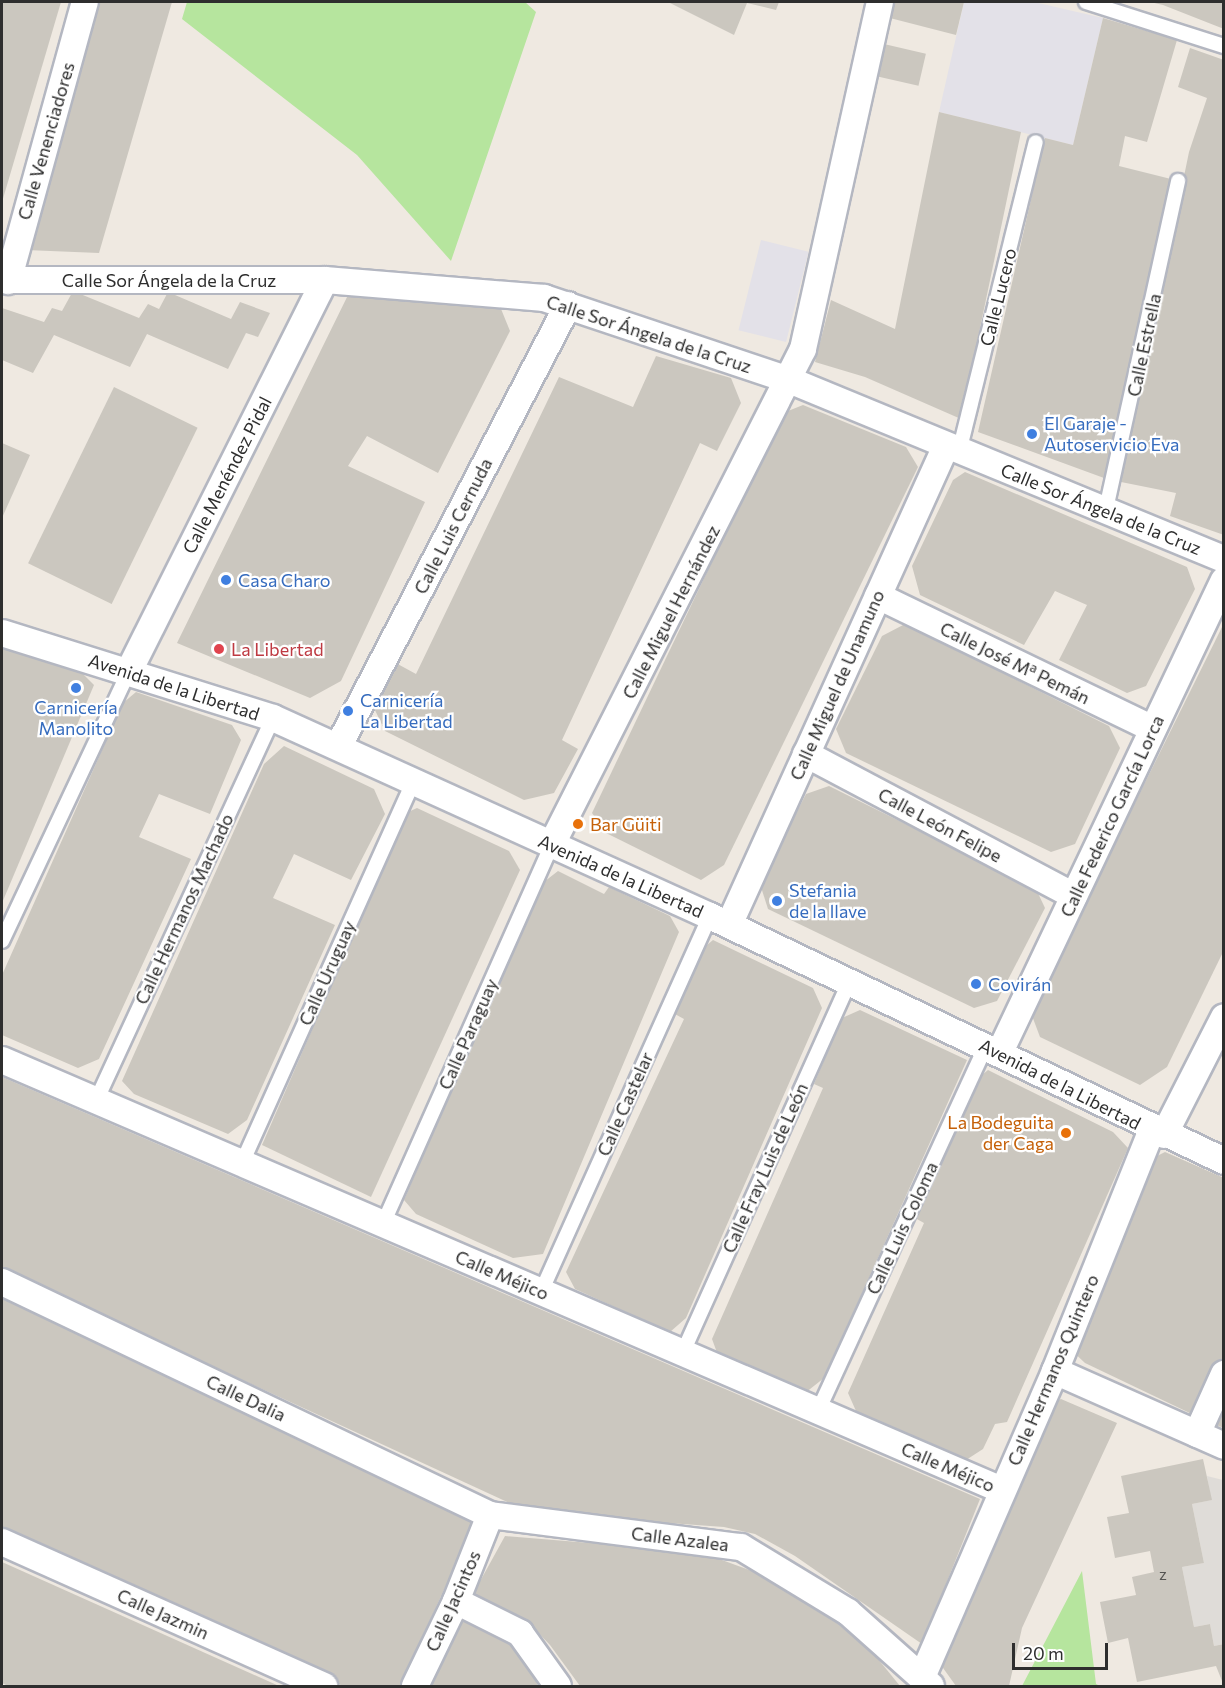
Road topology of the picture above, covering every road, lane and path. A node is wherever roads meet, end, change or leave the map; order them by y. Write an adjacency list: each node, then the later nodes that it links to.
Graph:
1 (85, 2): 7 (street, Calle Venenciadores)
2 (880, 2): 10 (street, Calle Miguel Hernández)
3 (1086, 2): 4 (lane)
4 (1224, 46)
5 (1036, 142): 11 (lane, Calle Lucero)
6 (1178, 181): 12 (lane, Calle Estrella)
7 (4, 280): 8 (street, Calle Sor Ángela de la Cruz)
8 (325, 280): 9 (street, Calle Sor Ángela de la Cruz); 17 (street, Calle Menéndez Pidal)
9 (568, 305): 10 (street, Calle Sor Ángela de la Cruz); 20 (street, Calle Luis Cernuda)
10 (789, 380): 11 (street, Calle Sor Ángela de la Cruz); 23 (street, Calle Miguel Hernández)
11 (953, 449): 12 (street, Calle Sor Ángela de la Cruz); 15 (street, Calle Miguel de Unamuno)
12 (1106, 509): 13 (street, Calle Sor Ángela de la Cruz)
13 (1224, 559)
14 (1224, 580): 19 (street, Calle Federico García Lorca)
15 (878, 596): 19 (street, Calle José Mª Pemán); 21 (street, Calle Miguel de Unamuno)
16 (2, 633): 17 (street, Avenida de la Libertad)
17 (129, 671): 18 (street, Avenida de la Libertad); 26 (lane)
18 (273, 718): 20 (street, Avenida de la Libertad); 31 (lane, Calle Hermanos Machado)
19 (1153, 729): 24 (street, Calle Federico García Lorca)
20 (338, 747): 22 (street, Avenida de la Libertad)
21 (806, 754): 24 (street, Calle León Felipe); 25 (street, Calle Miguel de Unamuno)
22 (413, 783): 23 (street, Avenida de la Libertad); 34 (lane, Calle Uruguay)
23 (552, 844): 25 (street, Avenida de la Libertad); 35 (lane, Calle Paraguay)
24 (1074, 896): 29 (street, Calle Federico García Lorca)
25 (719, 920): 27 (street, Avenida de la Libertad); 37 (lane, Calle Castelar)
26 (2, 941)
27 (848, 984): 29 (street, Avenida de la Libertad); 38 (lane, Calle Fray Luis de León)
28 (1224, 1017): 32 (street, Calle Hermanos Quintero)
29 (993, 1048): 32 (street, Avenida de la Libertad); 41 (lane, Calle Luis Coloma)
30 (2, 1060): 31 (street, Calle Méjico)
31 (96, 1101): 34 (street, Calle Méjico)
32 (1158, 1132): 33 (street, Avenida de la Libertad); 39 (street, Calle Hermanos Quintero)
33 (1224, 1161)
34 (242, 1163): 35 (street, Calle Méjico)
35 (383, 1224): 37 (street, Calle Méjico)
36 (2, 1282): 45 (street, Calle Dalia)
37 (541, 1292): 38 (street, Calle Méjico)
38 (683, 1352): 41 (street, Calle Méjico)
39 (1055, 1371): 42 (street); 44 (street, Calle Hermanos Quintero)
40 (1224, 1374): 42 (street)
41 (818, 1411): 44 (street, Calle Méjico)
42 (1197, 1434): 43 (street)
43 (1224, 1446)
44 (1002, 1490): 48 (street, Calle Hermanos Quintero)
45 (490, 1515): 47 (street, Calle Jacintos); 48 (street, Calle Azalea)
46 (2, 1542): 49 (street, Calle Jazmin)
47 (456, 1601): 50 (street, Calle Jacintos); 51 (street)
48 (927, 1681)
49 (324, 1686)
50 (415, 1686)
51 (558, 1686)

